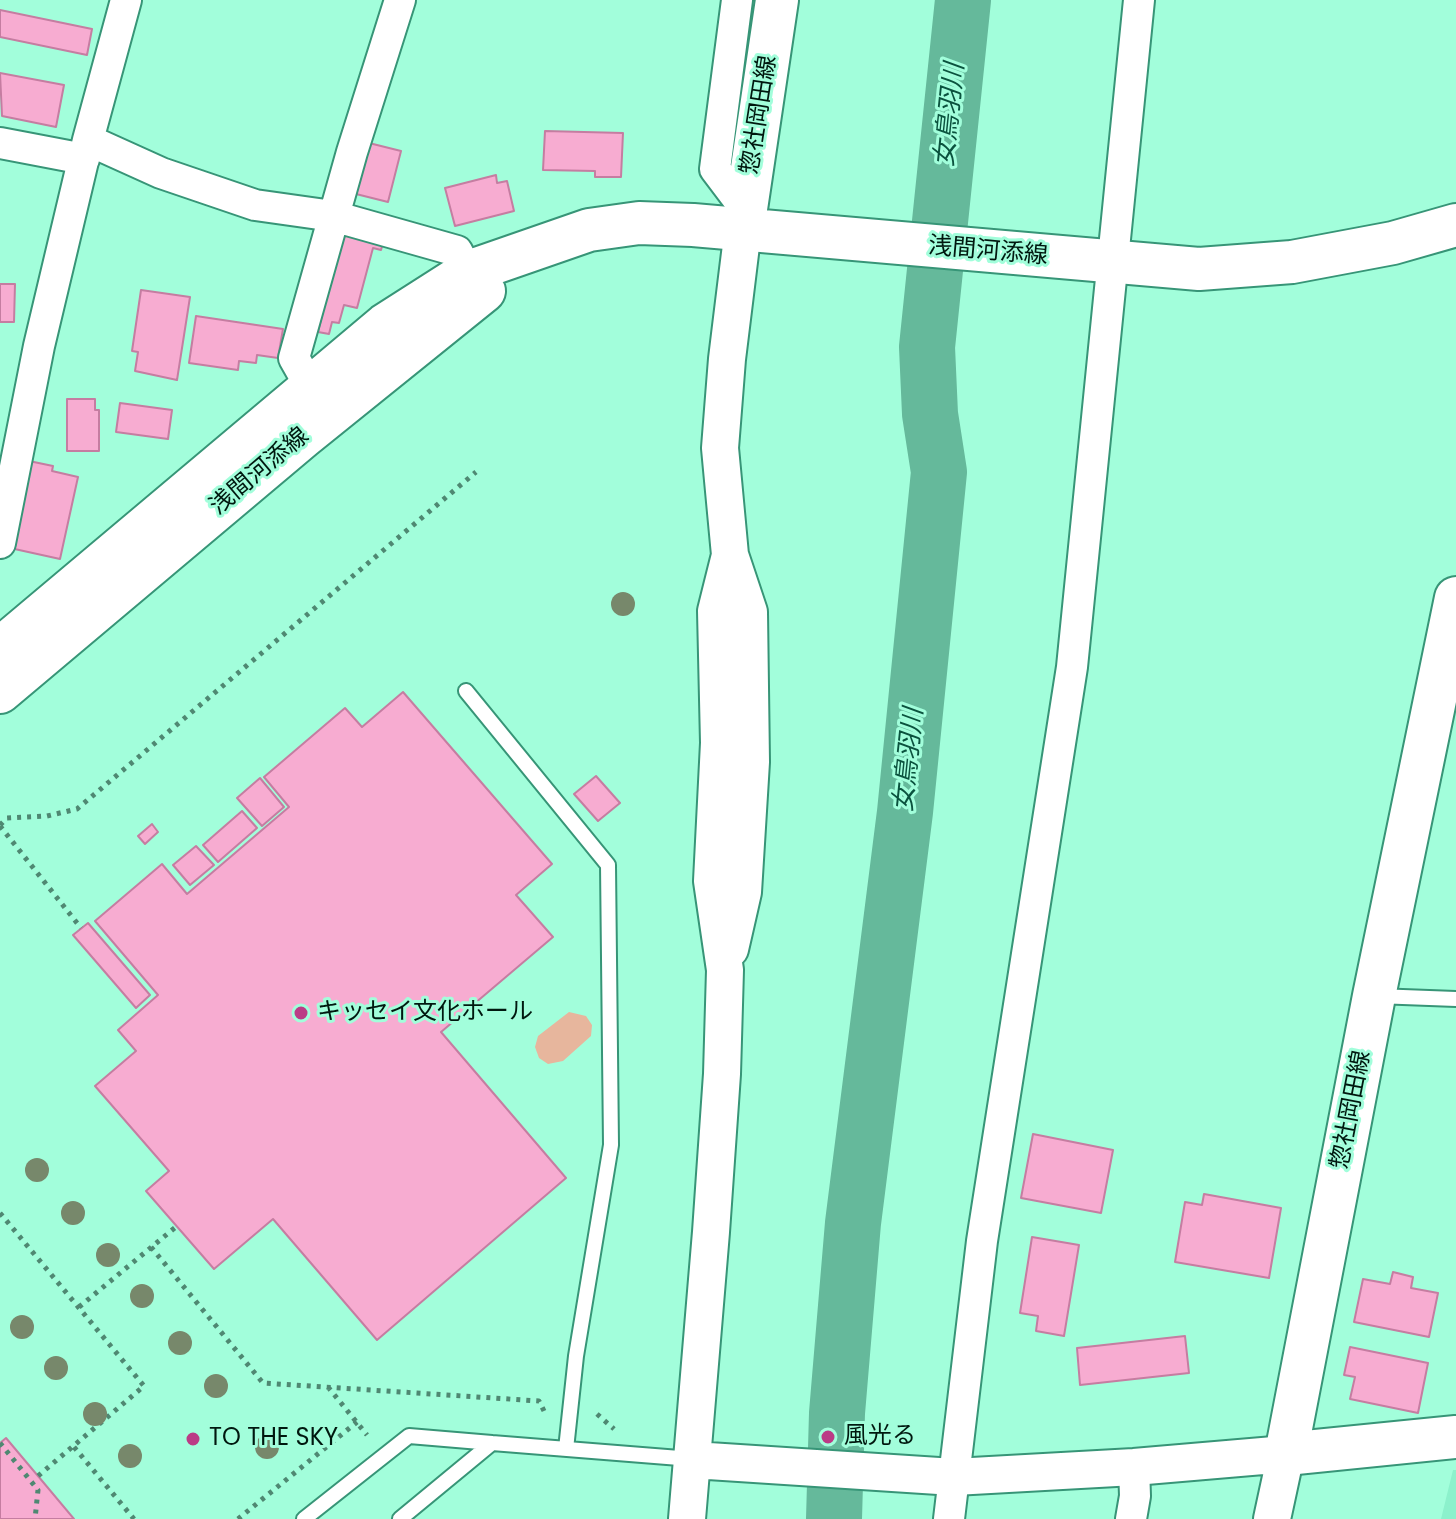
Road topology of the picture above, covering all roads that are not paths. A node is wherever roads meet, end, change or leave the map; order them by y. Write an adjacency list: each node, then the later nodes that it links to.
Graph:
1 (126, 0): 7 (street)
2 (400, 0): 8 (street)
3 (737, 0): 9 (street)
4 (777, 0): 9 (main road, 惣社岡田線)
5 (1139, 0): 12 (street)
6 (0, 143): 7 (street)
7 (86, 149): 8 (street); 15 (street)
8 (333, 216): 13 (street); 14 (street)
9 (757, 224): 11 (main road, 浅間河添線); 12 (main road, 浅間河添線); 26 (street)
10 (1456, 225): 12 (main road, 浅間河添線)
11 (520, 252): 13 (main road, 浅間河添線); 19 (main road, 浅間河添線)
12 (1103, 262): 28 (street)
13 (468, 272): 14 (main road, 浅間河添線)
14 (311, 388): 17 (main road, 浅間河添線)
15 (1, 535)
16 (1456, 598): 20 (main road, 惣社岡田線)
17 (0, 649)
18 (466, 691): 24 (lane)
19 (0, 692)
20 (1374, 996): 21 (lane); 25 (main road, 惣社岡田線)
21 (1456, 999)
22 (1456, 1437): 25 (main road)
23 (492, 1443): 24 (lane); 29 (lane); 30 (lane)
24 (566, 1449): 26 (lane)
25 (1286, 1454): 27 (street); 34 (street)
26 (703, 1460): 28 (street); 31 (street)
27 (1134, 1467): 28 (street); 33 (street)
28 (946, 1476): 32 (street)
29 (304, 1519)
30 (400, 1519)
31 (687, 1519)
32 (949, 1519)
33 (1131, 1519)
34 (1272, 1519)

